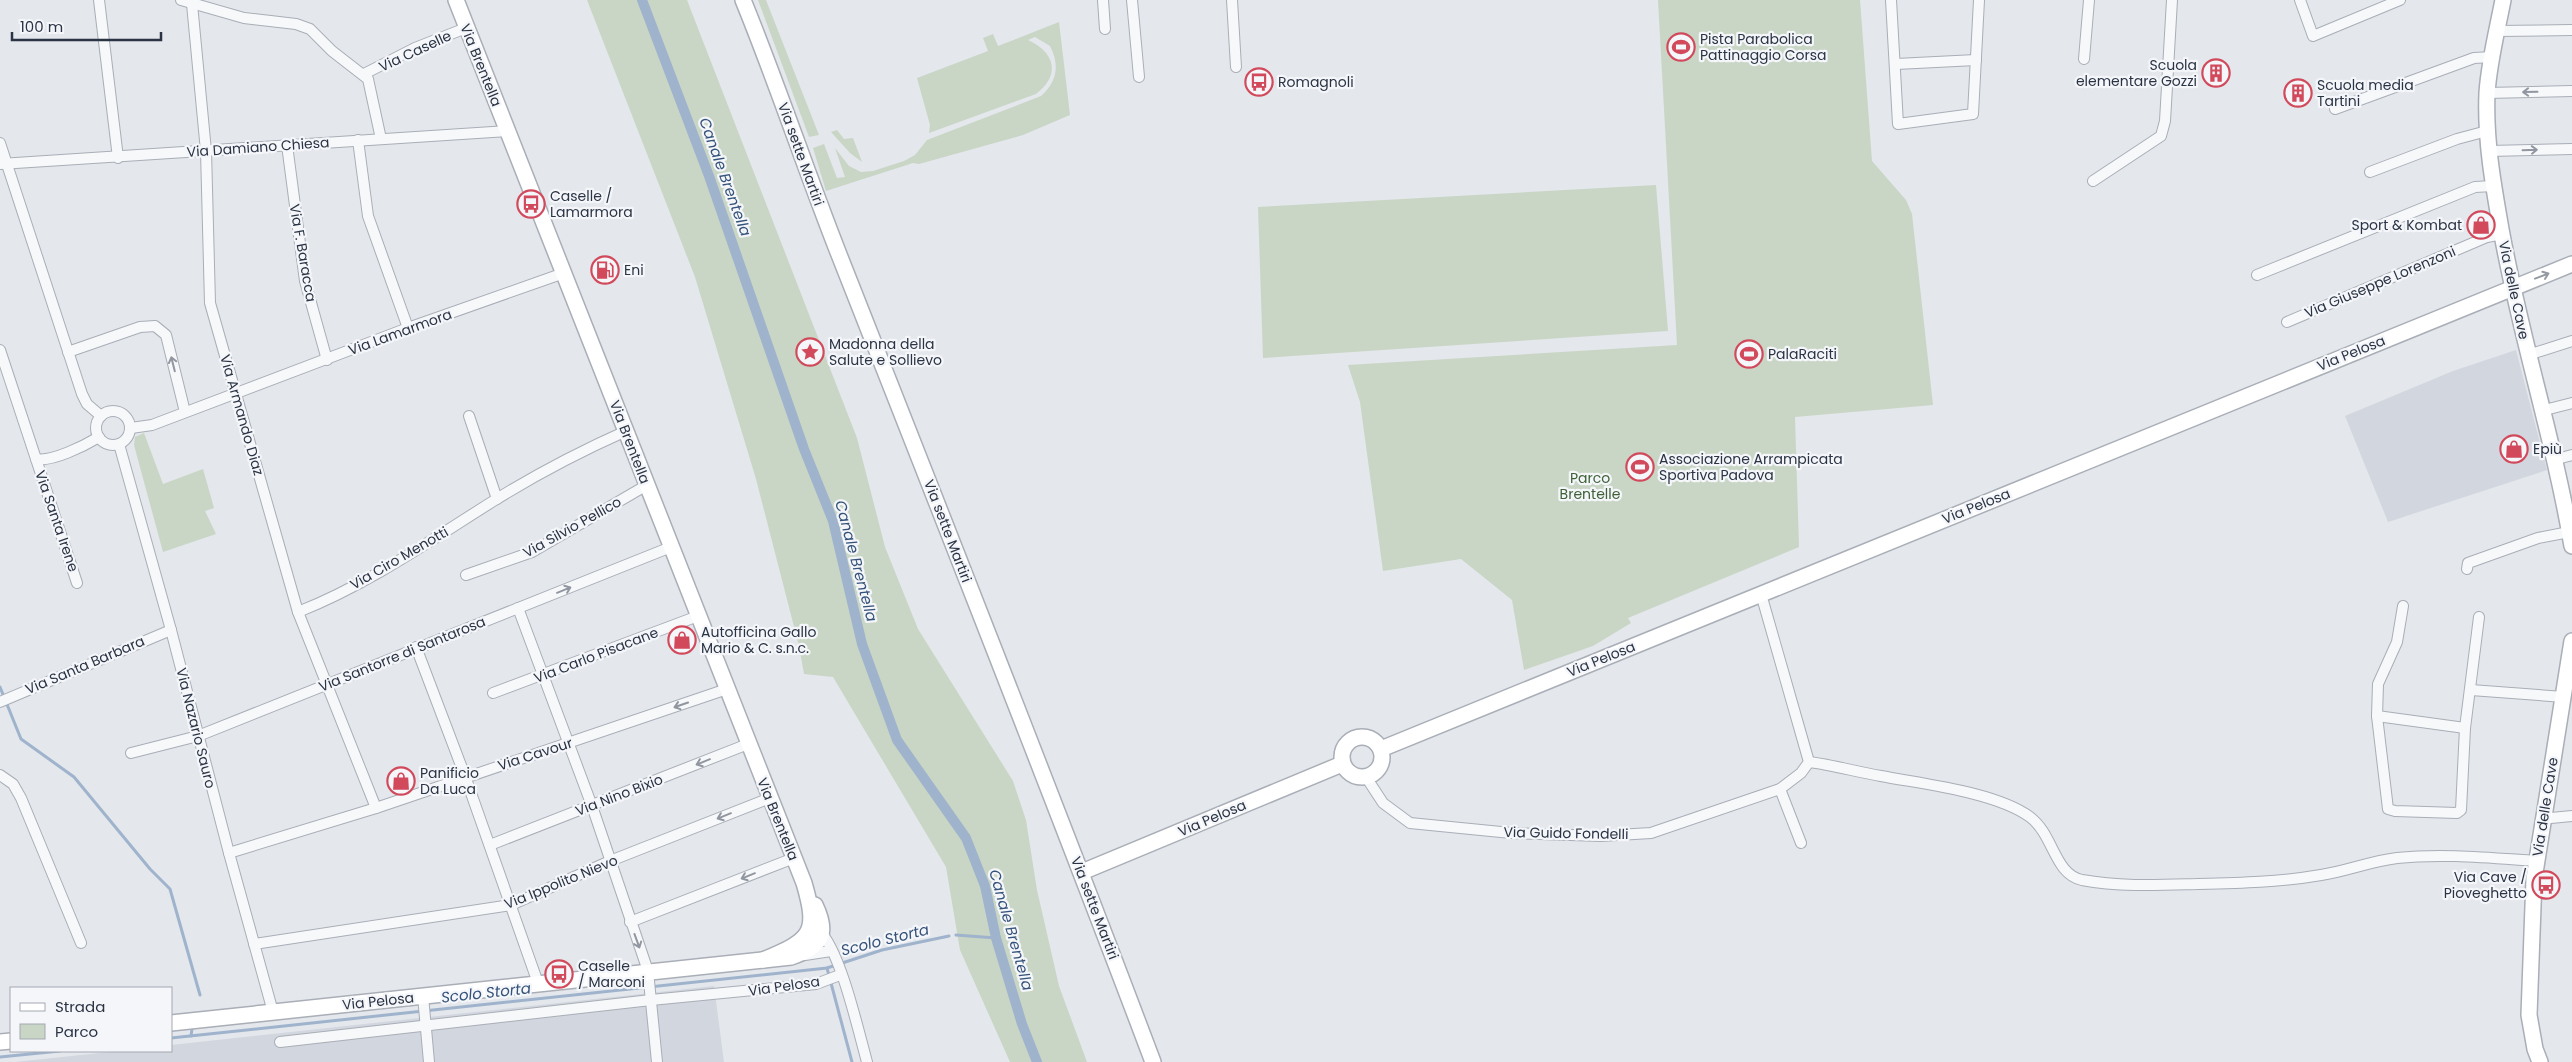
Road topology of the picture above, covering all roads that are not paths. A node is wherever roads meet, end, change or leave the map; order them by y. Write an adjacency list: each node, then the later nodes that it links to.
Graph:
1 (99, 0): 39 (street)
2 (181, 0): 15 (street, Via Caselle)
3 (456, 0): 16 (main road, Via Brentella)
4 (743, 0): 117 (main road, Via sette Martiri)
5 (1103, 0): 17 (street)
6 (1132, 0): 26 (street)
7 (1232, 0): 24 (street)
8 (1891, 0): 23 (street)
9 (1980, 0): 22 (street)
10 (2089, 0): 21 (street)
11 (2172, 0): 42 (street)
12 (2300, 0): 13 (street)
13 (2400, 0)
14 (2503, 0): 19 (main road, Via delle Cave)
15 (192, 4): 25 (street, Via Caselle); 37 (street, Via Armando Diaz)
16 (466, 28): 25 (street, Via Caselle); 30 (main road, Via Brentella)
17 (1105, 29)
18 (2572, 30): 19 (street)
19 (2496, 31): 20 (main road, Via delle Cave)
20 (2492, 57): 28 (main road, Via delle Cave); 29 (street)
21 (2084, 59)
22 (1976, 60): 23 (street); 23 (street)
23 (1896, 64)
24 (1236, 67)
25 (364, 74): 32 (street, Via Caselle)
26 (1139, 77)
27 (2572, 91): 28 (street, one-way to 28)
28 (2487, 93): 31 (main road, Via delle Cave)
29 (2335, 108)
30 (508, 131): 32 (street, Via Damiano Chiesa); 46 (main road, Via Brentella)
31 (2487, 131): 38 (main road, Via delle Cave); 41 (street)
32 (381, 138): 33 (street, Via Damiano Chiesa)
33 (358, 140): 35 (street, Via Damiano Chiesa); 50 (street)
34 (0, 143): 40 (street)
35 (287, 145): 37 (street, Via Damiano Chiesa); 55 (street, Via F. Baracca)
36 (2572, 148): 38 (street, one-way to 36)
37 (206, 151): 39 (street, Via Damiano Chiesa); 56 (street, Via Armando Diaz)
38 (2489, 151): 43 (main road, Via delle Cave)
39 (118, 158): 40 (street, Via Damiano Chiesa)
40 (4, 164): 53 (street)
41 (2370, 172)
42 (2093, 181)
43 (2494, 186): 44 (main road, Via delle Cave); 47 (street)
44 (2502, 234): 48 (main road, Via delle Cave); 49 (street, Via Giuseppe Lorenzoni)
45 (2572, 264): 48 (main road, Via Pelosa, one-way to 45)
46 (564, 273): 50 (street, Via Lamarmora); 63 (main road, Via Brentella)
47 (2257, 275)
48 (2512, 288): 54 (main road, Via delle Cave); 77 (main road, Via Pelosa)
49 (2287, 322)
50 (408, 328): 55 (street, Via Lamarmora)
51 (2572, 340): 54 (street)
52 (0, 350): 67 (street, Via Santa Irene)
53 (68, 352): 59 (street, one-way to 53); 60 (street)
54 (2528, 355): 58 (main road, Via delle Cave)
55 (326, 360): 56 (street, Via Lamarmora)
56 (237, 392): 59 (street); 80 (street, Via Armando Diaz)
57 (2572, 403): 58 (street)
58 (2541, 411): 68 (main road, Via delle Cave)
59 (185, 412): 62 (street)
60 (100, 416): 62 (street); 64 (street)
61 (469, 416): 71 (street)
62 (131, 428): 65 (street)
63 (626, 431): 69 (main road, Via Brentella); 71 (street, Via Ciro Menotti)
64 (98, 437): 65 (street); 67 (street, Via Santa Irene)
65 (119, 444): 83 (street, Via Nazario Sauro)
66 (2572, 455): 68 (street)
67 (36, 459): 76 (street, Via Santa Irene)
68 (2552, 460): 70 (main road, Via delle Cave)
69 (647, 484): 73 (main road, Via Brentella); 75 (street, Via Silvio Pellico)
70 (2567, 496): 72 (main road, Via delle Cave)
71 (497, 499): 80 (street, Via Ciro Menotti)
72 (2571, 539): 74 (street)
73 (671, 547): 79 (street, Via Santorre di Santarosa, one-way to 73); 81 (main road, Via Brentella)
74 (2467, 569)
75 (466, 575)
76 (78, 583)
77 (1761, 594): 98 (main road, Via Pelosa); 100 (street)
78 (2404, 606): 93 (street)
79 (518, 608): 85 (street, Via Santorre di Santarosa); 86 (street)
80 (298, 612): 87 (street, Via Armando Diaz)
81 (698, 616): 86 (street, Via Carlo Pisacane); 88 (main road, Via Brentella)
82 (2479, 617): 89 (street)
83 (171, 630): 92 (street, Via Santa Barbara); 95 (street, Via Nazario Sauro)
84 (2572, 641): 91 (main road, Via delle Cave)
85 (416, 647): 87 (street, Via Santorre di Santarosa); 103 (street)
86 (545, 675): 90 (street, Via Carlo Pisacane); 96 (street)
87 (326, 684): 95 (street, Via Santorre di Santarosa); 108 (street, Via Armando Diaz)
88 (727, 689): 96 (street, Via Cavour, one-way to 96); 97 (main road, Via Brentella)
89 (2471, 690): 91 (street); 94 (street)
90 (493, 693)
91 (2564, 697): 109 (main road, Via delle Cave)
92 (0, 702)
93 (2377, 716): 94 (street); 94 (street)
94 (2465, 728)
95 (198, 736): 99 (street, Via Santorre di Santarosa); 113 (street, Via Nazario Sauro)
96 (570, 743): 103 (street, Via Cavour); 107 (street)
97 (748, 744): 106 (main road, Via Brentella); 107 (street, Via Nino Bixio, one-way to 107)
98 (1381, 749): 101 (main road); 104 (main road)
99 (132, 753)
100 (1809, 762): 105 (street, Via Guido Fondelli); 115 (street)
101 (1342, 764): 104 (main road); 117 (main road, Via Pelosa)
102 (0, 775): 124 (street)
103 (466, 776): 108 (street, Via Cavour); 112 (street)
104 (1366, 777): 105 (street, Via Guido Fondelli)
105 (1780, 789): 111 (street)
106 (770, 798): 114 (main road, Via Brentella); 116 (street, Via Ippolito Nievo, one-way to 116)
107 (592, 806): 112 (street, Via Nino Bixio); 116 (street)
108 (376, 808): 113 (street, Via Cavour)
109 (2544, 816): 110 (street); 115 (main road, Via delle Cave)
110 (2572, 816)
111 (1800, 843)
112 (490, 845): 119 (street)
113 (229, 853): 125 (street, Via Nazario Sauro)
114 (794, 858): 118 (main road, Via Brentella); 121 (street, one-way to 121)
115 (2536, 861): 142 (main road, Via delle Cave)
116 (610, 862): 119 (street, Via Ippolito Nievo); 121 (street)
117 (1082, 872): 141 (main road, Via sette Martiri)
118 (804, 883): 120 (main road); 122 (main road)
119 (511, 905): 125 (street, Via Ippolito Nievo); 131 (street)
120 (812, 919): 122 (street); 123 (main road)
121 (630, 922): 129 (street, one-way to 129)
122 (822, 933): 123 (street, Via Pelosa); 126 (street); 127 (main road, Via Pelosa)
123 (802, 939): 128 (main road, Via Pelosa)
124 (81, 943)
125 (254, 944): 134 (street, Via Nazario Sauro)
126 (833, 955): 127 (street, Via Pelosa); 130 (street)
127 (792, 957): 128 (main road, Via Pelosa)
128 (763, 960): 129 (main road, Via Pelosa)
129 (648, 974): 131 (main road, Via Pelosa); 133 (street)
130 (838, 974): 133 (street, Via Pelosa); 140 (street)
131 (538, 983): 132 (main road, Via Pelosa)
132 (423, 999): 134 (main road, Via Pelosa); 136 (street)
133 (651, 1000): 136 (street, Via Pelosa); 139 (street)
134 (273, 1012): 135 (main road, Via Pelosa)
135 (172, 1023)
136 (425, 1025): 137 (street, Via Pelosa); 138 (street)
137 (280, 1042)
138 (429, 1062)
139 (657, 1062)
140 (867, 1062)
141 (1153, 1062)
142 (2540, 1062)

